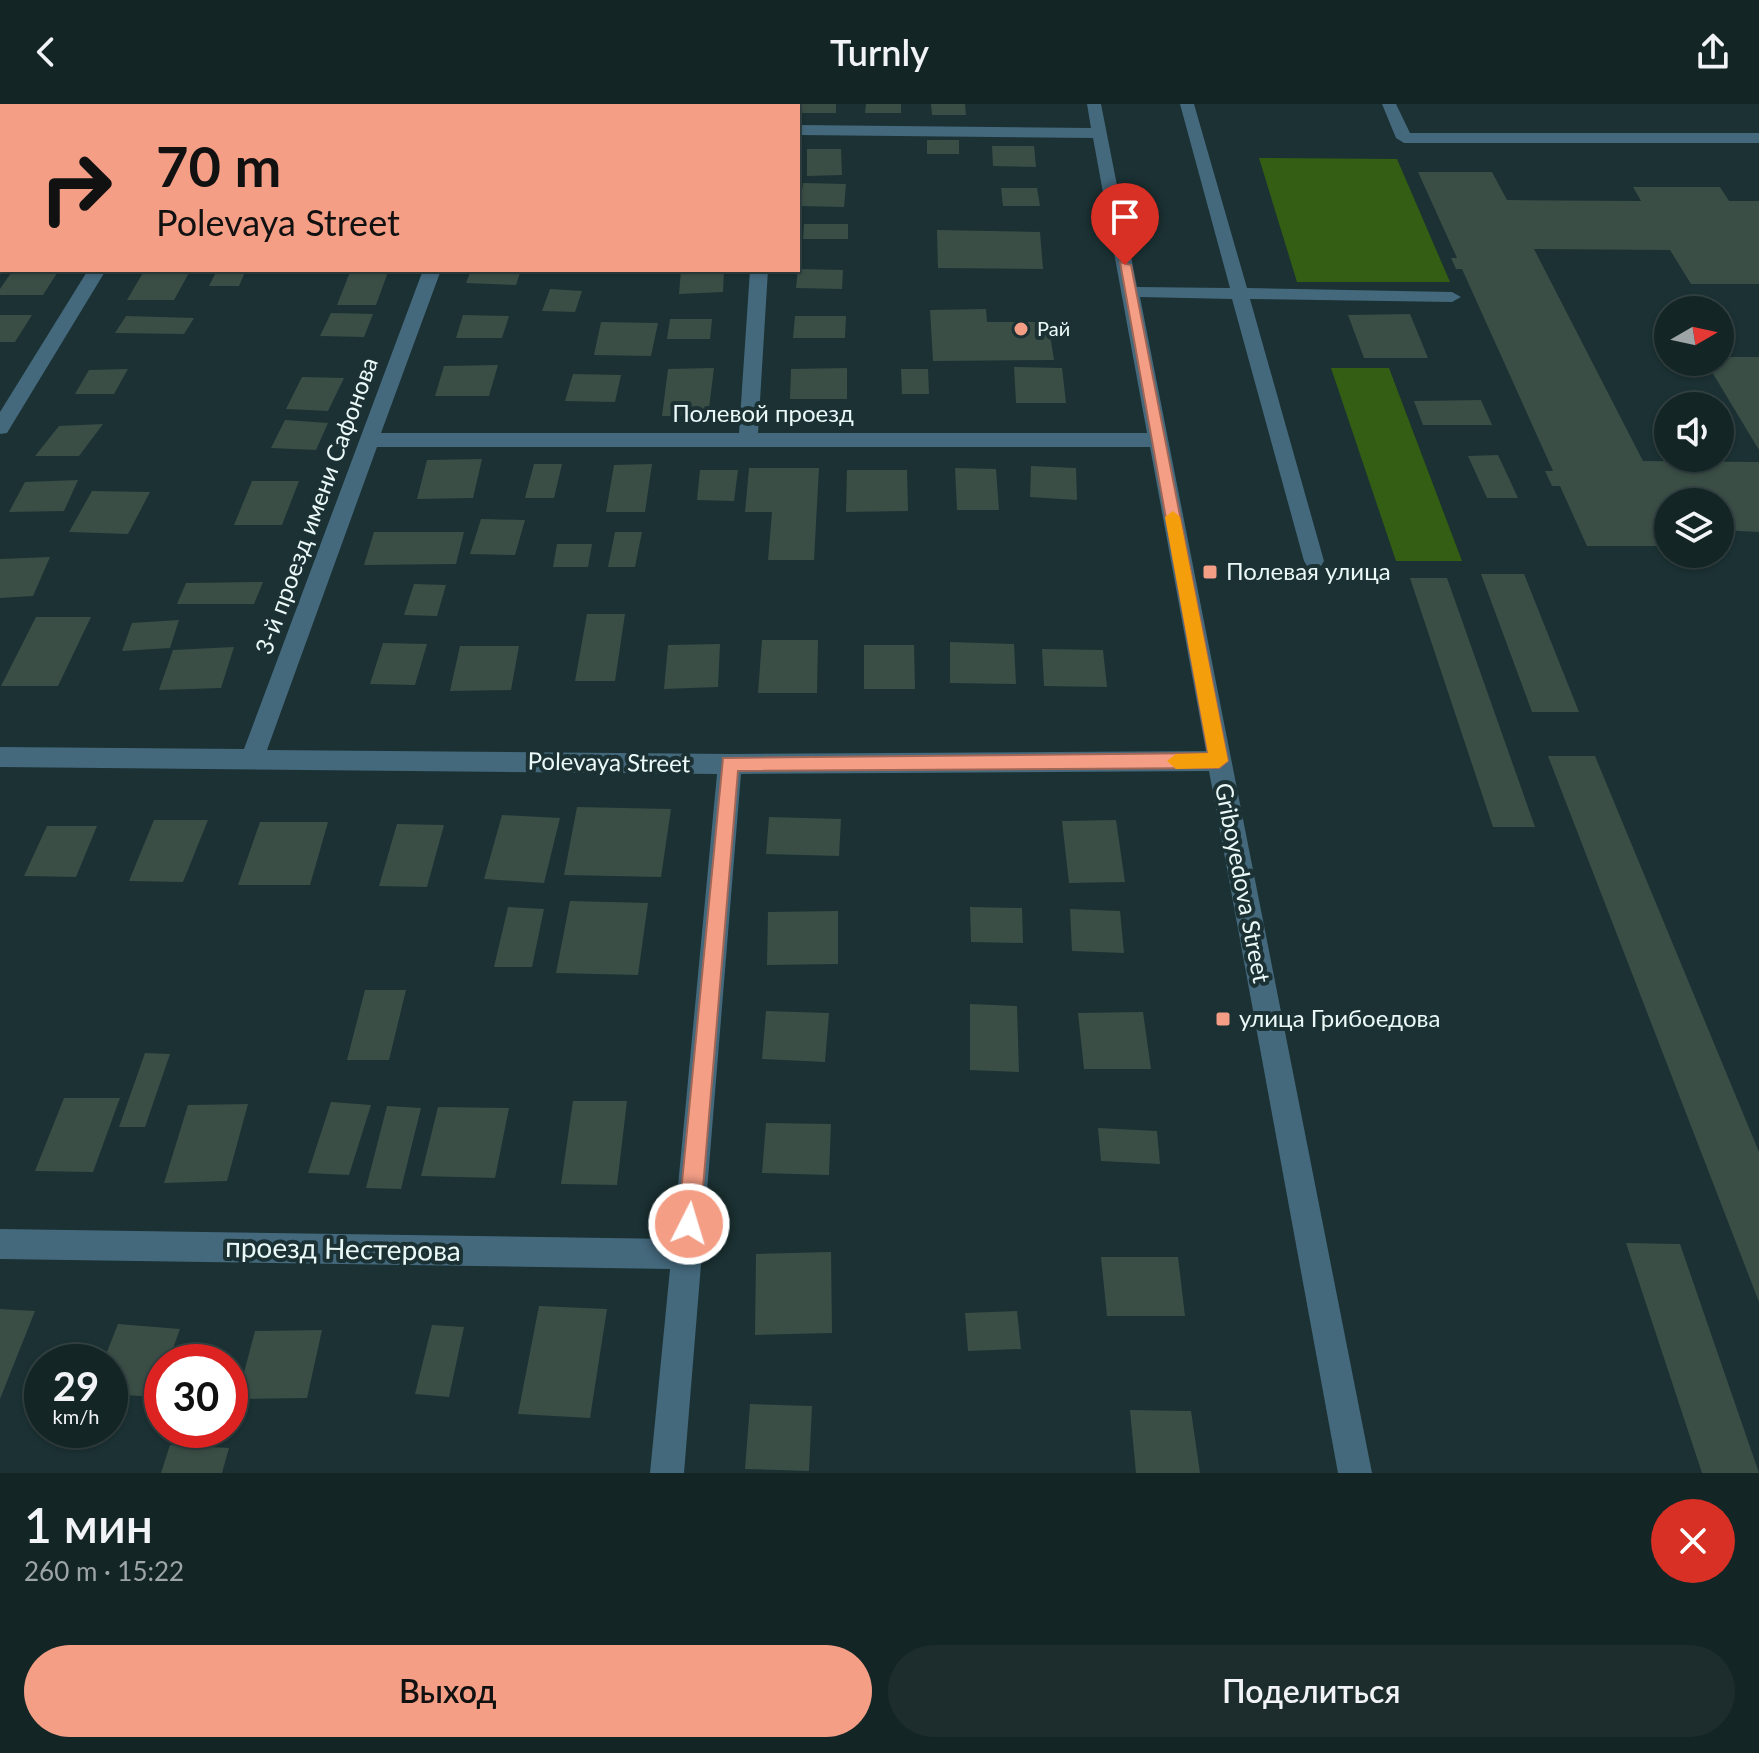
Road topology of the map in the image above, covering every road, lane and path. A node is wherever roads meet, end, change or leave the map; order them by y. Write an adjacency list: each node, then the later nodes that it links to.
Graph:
1 (1094, 104): 5 (street, Griboyedova Street)
2 (1187, 104): 11 (street)
3 (1389, 104): 6 (street)
4 (800, 130): 5 (street)
5 (1099, 133): 10 (street, Griboyedova Street)
6 (1759, 138)
7 (96, 272): 13 (street)
8 (431, 272): 14 (street, 3-й проезд имени Сафонова)
9 (759, 272): 15 (street)
10 (1130, 292): 11 (street); 16 (street, Griboyedova Street)
11 (1239, 294): 12 (street); 17 (street)
12 (1452, 297)
13 (0, 428)
14 (369, 440): 15 (street, Полевой проезд); 19 (street, 3-й проезд имени Сафонова)
15 (748, 440): 16 (street, Полевой проезд)
16 (1157, 440): 20 (street, Griboyedova Street)
17 (1314, 561)
18 (0, 757): 19 (street, Polevaya Street)
19 (252, 759): 21 (street, Polevaya Street)
20 (1219, 761): 21 (street, Polevaya Street); 25 (street, Griboyedova Street)
21 (730, 764): 23 (street)
22 (0, 1244): 23 (street, проезд Нестерова)
23 (686, 1254): 24 (street)
24 (667, 1473)
25 (1355, 1473)

